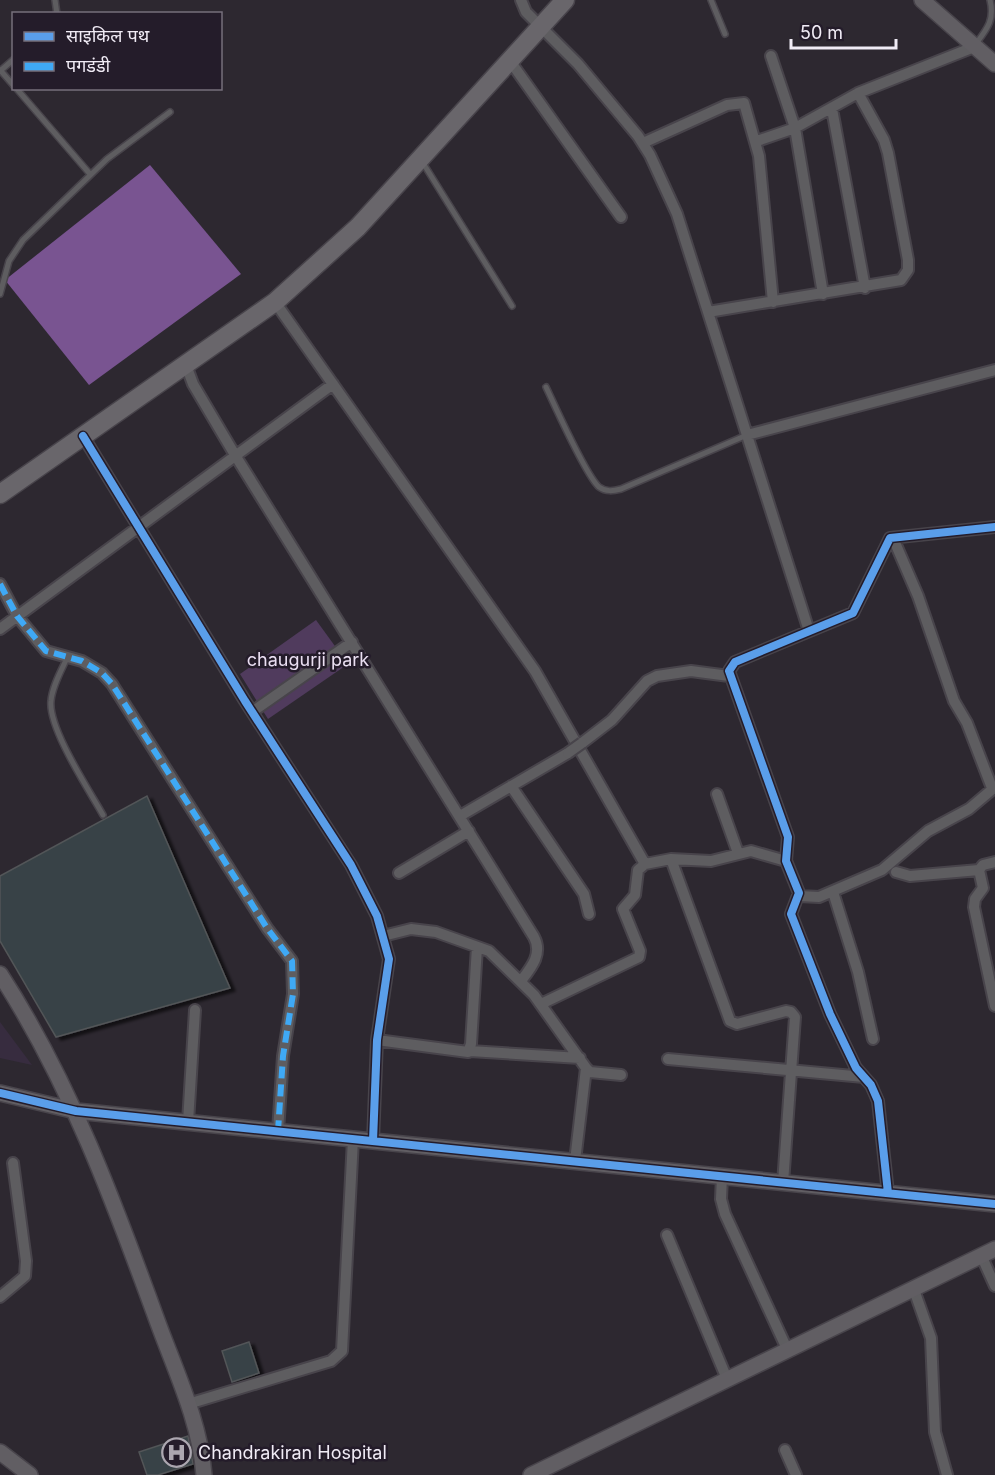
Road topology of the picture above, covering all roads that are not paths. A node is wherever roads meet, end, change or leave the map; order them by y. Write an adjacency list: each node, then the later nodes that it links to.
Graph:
1 (521, 0): 6 (street)
2 (565, 0): 6 (main road)
3 (711, 0): 7 (lane)
4 (922, 0): 8 (street)
5 (990, 0): 8 (lane)
6 (541, 27): 11 (main road); 21 (street)
7 (725, 34)
8 (975, 47): 12 (street); 16 (street)
9 (771, 56): 19 (street)
10 (12, 61): 13 (lane)
11 (510, 61): 22 (main road); 24 (street)
12 (995, 64)
13 (0, 70): 14 (lane)
14 (12, 84)
15 (18, 90): 23 (lane)
16 (858, 93): 17 (street); 25 (street)
17 (832, 109): 19 (street); 25 (street)
18 (170, 111): 23 (lane)
19 (795, 128): 20 (street); 27 (street)
20 (757, 141): 21 (street); 29 (street)
21 (643, 143): 31 (street)
22 (420, 159): 28 (main road); 30 (lane)
23 (90, 174): 26 (lane)
24 (621, 217)
25 (865, 288): 27 (street)
26 (0, 294)
27 (823, 294): 29 (street)
28 (275, 302): 32 (main road); 34 (street)
29 (773, 302): 31 (street)
30 (512, 306)
31 (708, 312): 36 (street)
32 (186, 365): 37 (main road); 38 (street)
33 (995, 370): 36 (street)
34 (333, 384): 38 (street); 61 (street)
35 (546, 387): 36 (lane)
36 (747, 435): 46 (street)
37 (83, 436): 39 (main road); 41 (street)
38 (235, 454): 41 (street); 47 (street)
39 (0, 494)
40 (995, 527): 42 (street)
41 (138, 528): 44 (street); 50 (street)
42 (893, 538): 46 (street); 52 (street)
43 (0, 584): 44 (street)
44 (16, 616): 45 (street); 48 (street)
45 (0, 629)
46 (809, 631): 49 (street)
47 (352, 642): 50 (street); 55 (street)
48 (67, 658): 54 (lane); 86 (street)
49 (729, 676): 51 (street, bridge); 59 (street)
50 (252, 712): 68 (street)
51 (512, 786): 55 (street); 67 (street)
52 (993, 788): 65 (street)
53 (717, 794): 57 (street)
54 (103, 815)
55 (460, 816): 56 (street)
56 (470, 831): 64 (street); 71 (street)
57 (738, 853): 58 (street); 59 (street)
58 (671, 859): 61 (street); 80 (street)
59 (786, 861): 66 (street)
60 (995, 862): 62 (street)
61 (645, 864): 72 (street)
62 (979, 870): 63 (street); 73 (street)
63 (896, 872)
64 (399, 873)
65 (833, 892): 66 (street); 75 (street)
66 (798, 899): 82 (street)
67 (589, 914)
68 (383, 936): 69 (street); 76 (street)
69 (477, 947): 71 (street); 77 (street)
70 (0, 974): 84 (street)
71 (521, 981): 72 (street)
72 (541, 1004): 79 (street)
73 (995, 1006)
74 (195, 1010): 85 (street)
75 (873, 1039)
76 (377, 1040): 77 (street); 88 (street)
77 (470, 1051): 79 (street)
78 (668, 1059): 80 (street)
79 (583, 1063): 81 (street); 89 (street)
80 (792, 1070): 82 (street); 92 (street)
81 (621, 1075)
82 (864, 1077): 93 (street)
83 (0, 1093): 84 (street)
84 (76, 1111): 85 (street); 102 (street)
85 (188, 1122): 86 (street)
86 (278, 1131): 87 (street)
87 (352, 1139): 88 (street); 102 (street)
88 (373, 1141): 89 (street)
89 (575, 1161): 91 (street)
90 (13, 1163): 99 (street)
91 (722, 1176): 92 (street); 100 (street)
92 (783, 1182): 93 (street)
93 (888, 1193): 94 (street)
94 (995, 1204)
95 (667, 1235): 101 (street)
96 (988, 1252): 97 (street); 98 (street)
97 (913, 1287): 100 (street); 109 (street)
98 (995, 1287)
99 (0, 1297)
100 (787, 1350): 101 (street)
101 (727, 1379): 107 (street)
102 (188, 1404): 106 (street)
103 (784, 1450): 108 (street)
104 (0, 1452): 105 (street)
105 (30, 1475)
106 (204, 1475)
107 (531, 1475)
108 (796, 1475)
109 (946, 1475)

